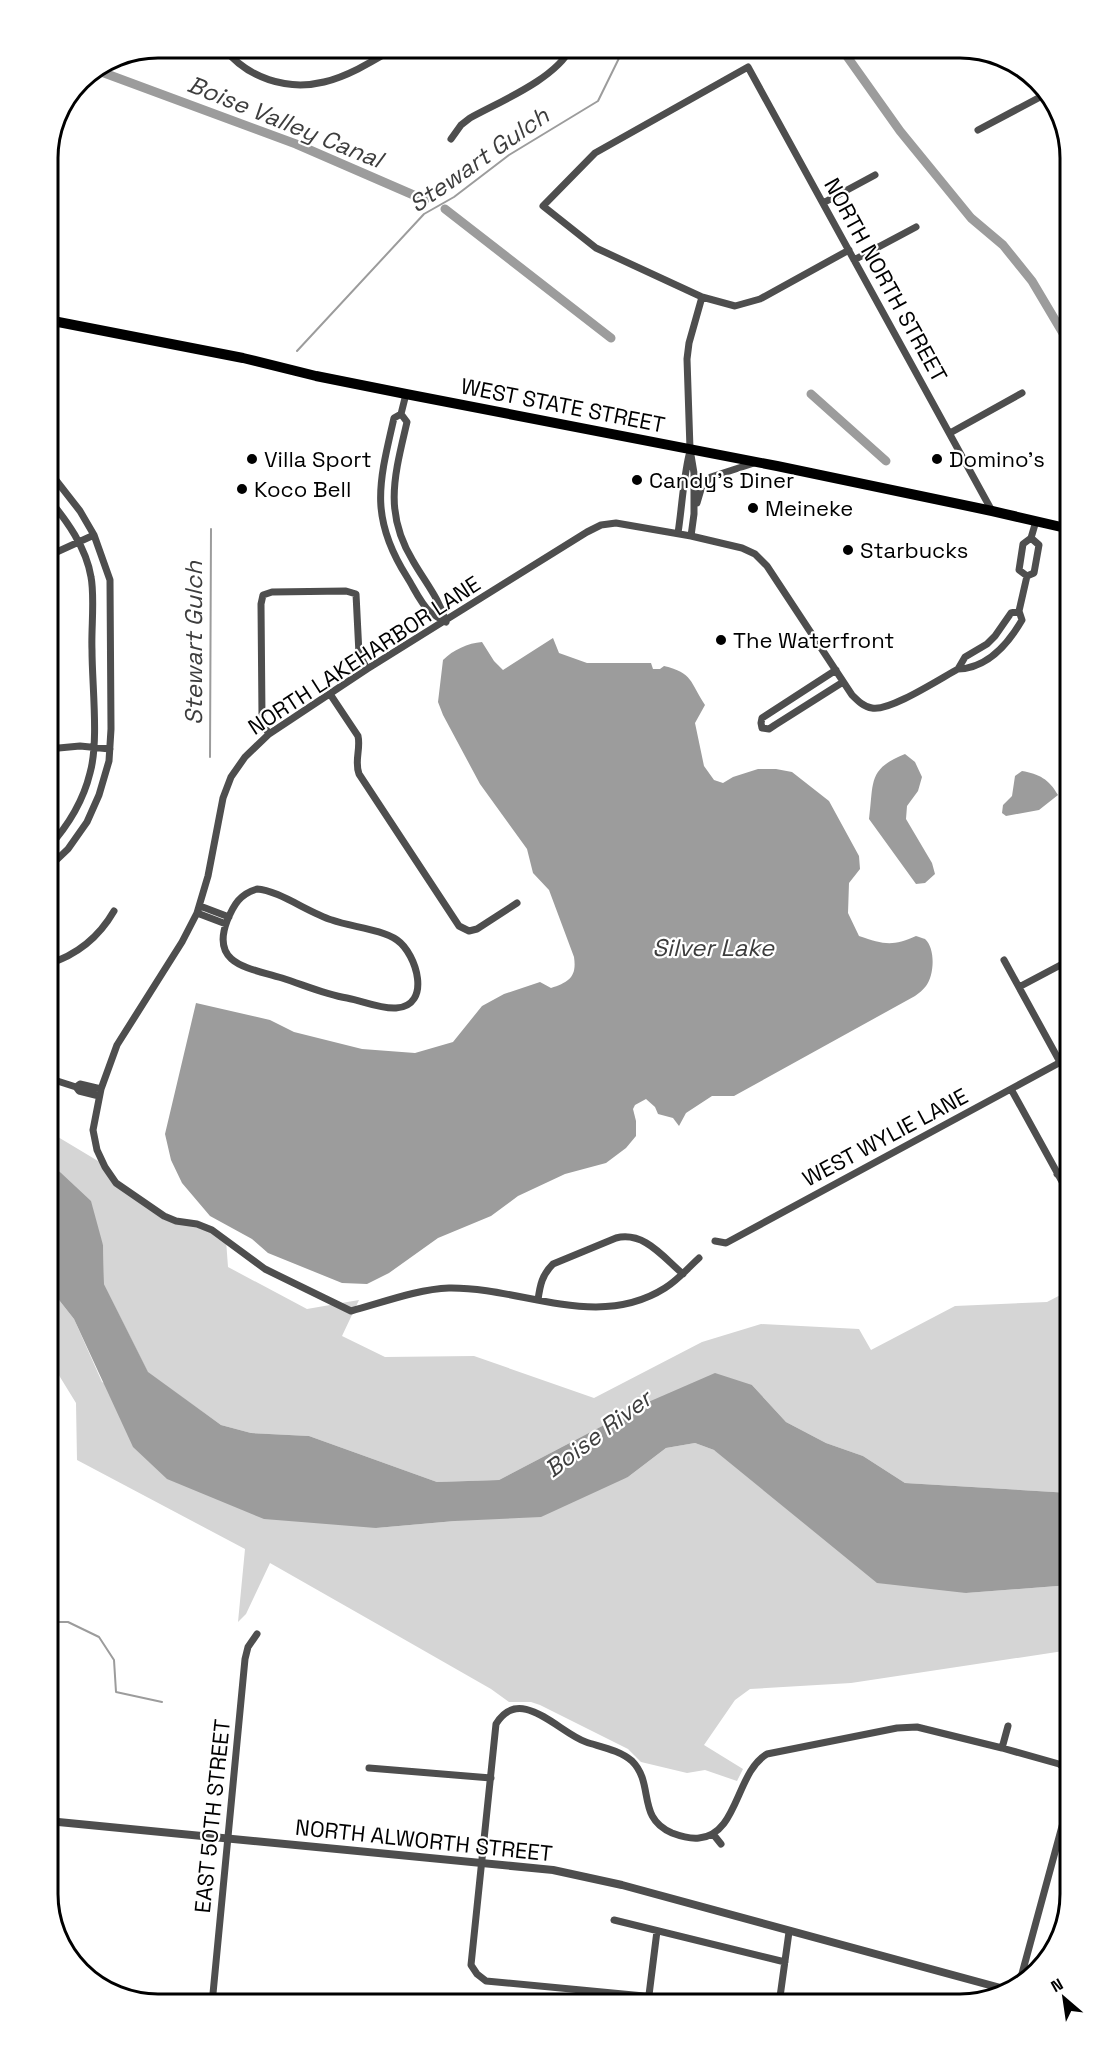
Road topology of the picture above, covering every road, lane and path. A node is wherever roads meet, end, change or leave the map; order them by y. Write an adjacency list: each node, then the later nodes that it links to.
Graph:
1 (233, 58): 2 (street)
2 (375, 58)
3 (565, 59): 6 (street)
4 (1039, 98): 5 (street)
5 (978, 130)
6 (451, 139)
7 (875, 175): 8 (street)
8 (823, 203): 10 (street, NORTH NORTH STREET); 12 (street, NORTH NORTH STREET)
9 (916, 227): 11 (street)
10 (849, 250): 11 (street, NORTH NORTH STREET); 12 (street)
11 (854, 260): 17 (street, NORTH NORTH STREET)
12 (702, 297): 18 (street)
13 (59, 322): 15 (main road, WEST STATE STREET)
14 (1022, 393): 17 (street)
15 (406, 394): 16 (street); 18 (main road, WEST STATE STREET)
16 (401, 414): 34 (street); 34 (street)
17 (950, 434): 22 (street, NORTH NORTH STREET)
18 (690, 449): 19 (main road, WEST STATE STREET); 23 (street); 26 (street)
19 (755, 463): 22 (main road, WEST STATE STREET); 23 (street)
20 (59, 484): 27 (street)
21 (59, 511): 30 (street)
22 (992, 511): 24 (main road, WEST STATE STREET)
23 (694, 514): 28 (street)
24 (1036, 521): 25 (main road, WEST STATE STREET); 29 (street, NORTH LAKEHARBOR LANE)
25 (1060, 527)
26 (678, 533): 28 (street, NORTH LAKEHARBOR LANE); 34 (street, NORTH LAKEHARBOR LANE)
27 (94, 535): 30 (street); 43 (street)
28 (691, 536): 37 (street, NORTH LAKEHARBOR LANE)
29 (1031, 538): 32 (street, NORTH LAKEHARBOR LANE); 32 (street, NORTH LAKEHARBOR LANE)
30 (78, 543): 31 (street); 42 (street)
31 (59, 551)
32 (1027, 576): 33 (street, NORTH LAKEHARBOR LANE)
33 (1019, 610): 36 (street, NORTH LAKEHARBOR LANE); 36 (street, NORTH LAKEHARBOR LANE)
34 (446, 622): 35 (street, NORTH LAKEHARBOR LANE)
35 (368, 669): 39 (street, NORTH LAKEHARBOR LANE); 40 (street)
36 (958, 669): 38 (street, NORTH LAKEHARBOR LANE)
37 (836, 670): 38 (street, NORTH LAKEHARBOR LANE); 38 (street)
38 (843, 682)
39 (330, 694): 40 (street, NORTH LAKEHARBOR LANE); 46 (street)
40 (269, 734): 47 (street, NORTH LAKEHARBOR LANE)
41 (59, 747): 42 (street)
42 (93, 748): 43 (street); 44 (street)
43 (110, 749): 45 (street)
44 (59, 836)
45 (59, 858)
46 (517, 903)
47 (199, 910): 49 (street); 57 (street, NORTH LAKEHARBOR LANE)
48 (114, 911): 50 (street)
49 (227, 920): 49 (street)
50 (59, 960)
51 (1004, 960): 53 (street)
52 (1060, 965): 53 (street)
53 (1019, 987): 54 (street)
54 (1060, 1062): 56 (street, WEST WYLIE LANE)
55 (58, 1081): 57 (street)
56 (1011, 1089): 59 (street); 61 (street, WEST WYLIE LANE)
57 (100, 1093): 64 (street, NORTH LAKEHARBOR LANE)
58 (1060, 1172): 59 (street)
59 (1057, 1174): 60 (street)
60 (1060, 1179)
61 (715, 1241)
62 (699, 1258): 63 (street, NORTH LAKEHARBOR LANE)
63 (683, 1274): 64 (street, NORTH LAKEHARBOR LANE); 64 (street)
64 (538, 1300)
65 (256, 1634): 74 (street, EAST 50TH STREET)
66 (1008, 1726): 67 (street)
67 (1002, 1748): 68 (street); 72 (street)
68 (1060, 1765)
69 (369, 1767): 70 (street)
70 (490, 1778): 72 (street); 76 (street)
71 (58, 1822): 74 (street, NORTH ALWORTH STREET)
72 (713, 1834): 75 (street)
73 (1060, 1834): 81 (street)
74 (228, 1838): 76 (street, NORTH ALWORTH STREET); 83 (street, EAST 50TH STREET)
75 (720, 1844)
76 (482, 1862): 79 (street, NORTH ALWORTH STREET); 84 (street)
77 (614, 1920): 78 (street)
78 (657, 1931): 80 (street); 85 (street)
79 (789, 1932): 80 (street); 82 (street, NORTH ALWORTH STREET)
80 (785, 1962): 86 (street)
81 (1023, 1970)
82 (996, 1987)
83 (213, 1993)
84 (633, 1994)
85 (649, 1994)
86 (780, 1994)

